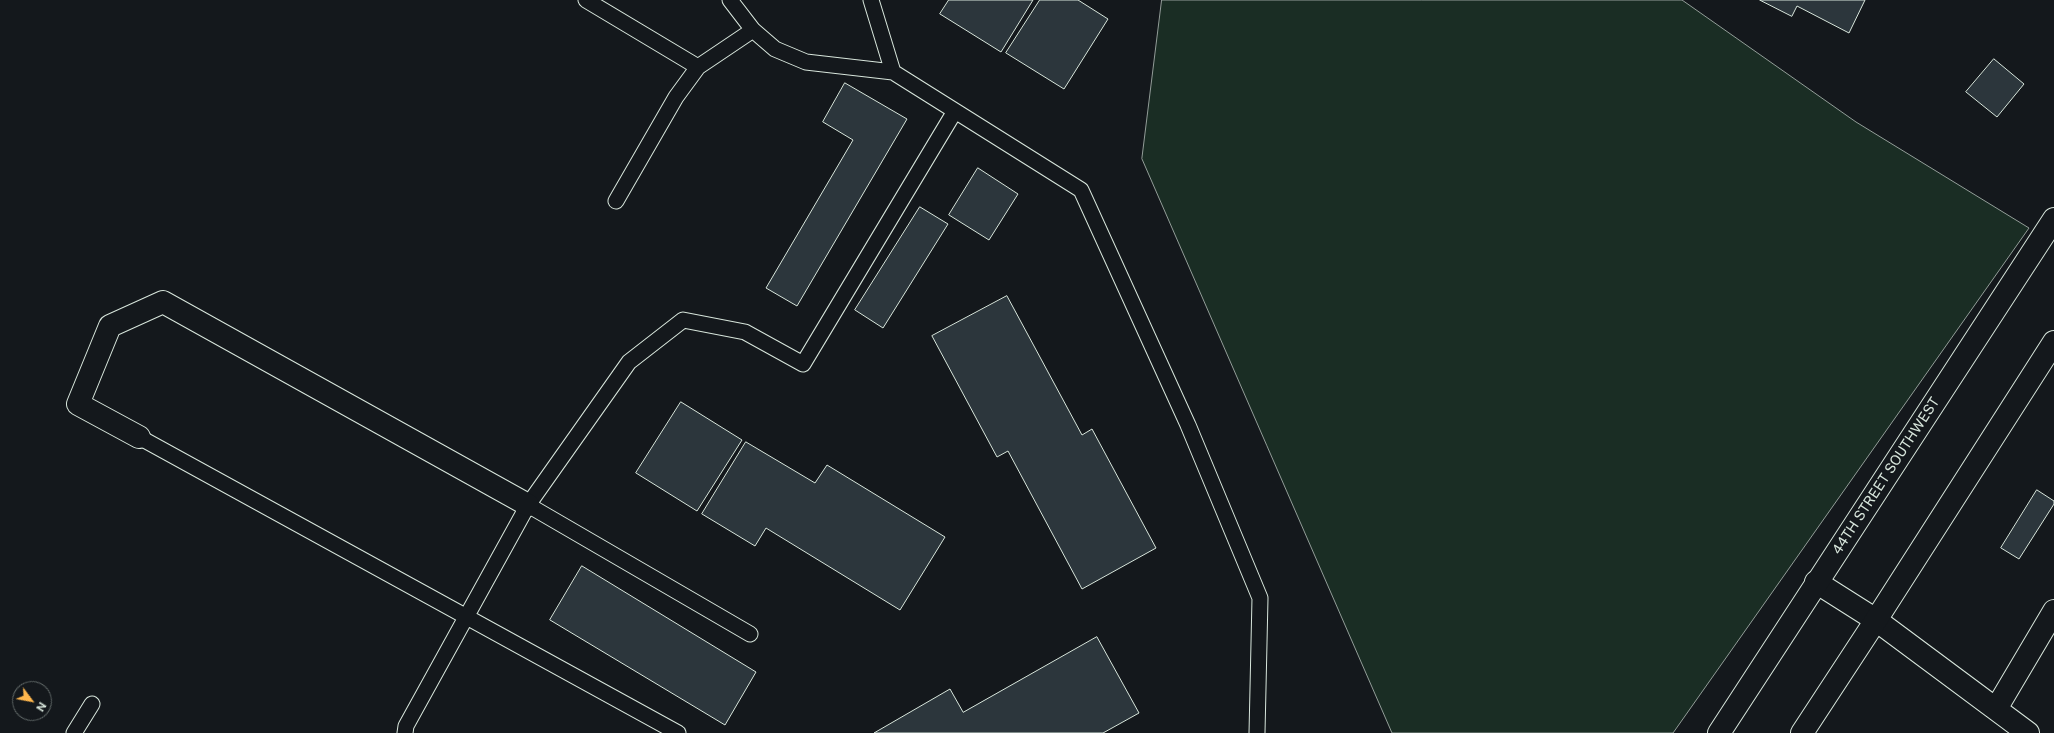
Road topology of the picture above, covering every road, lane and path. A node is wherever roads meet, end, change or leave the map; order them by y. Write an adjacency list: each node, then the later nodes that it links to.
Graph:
1 (586, 0): 5 (lane)
2 (730, 0): 4 (lane)
3 (871, 0): 6 (lane)
4 (753, 30): 5 (lane); 6 (lane)
5 (698, 67): 8 (lane)
6 (893, 72): 7 (lane)
7 (955, 111): 12 (lane); 23 (lane)
8 (616, 201)
9 (2054, 219): 13 (main road, 44TH STREET SOUTHWEST)
10 (2054, 342): 16 (main road)
11 (139, 437): 12 (main road); 15 (lane)
12 (528, 505): 15 (lane); 17 (lane)
13 (1816, 582): 16 (main road); 24 (main road, 44TH STREET SOUTHWEST)
14 (2054, 611): 19 (main road)
15 (466, 616): 21 (lane); 22 (lane)
16 (1876, 620): 19 (main road); 25 (main road)
17 (750, 634)
18 (92, 704): 20 (lane)
19 (1996, 709): 26 (main road)
20 (74, 733)
21 (405, 733)
22 (678, 733)
23 (1257, 733)
24 (1719, 733)
25 (1802, 733)
26 (2028, 733)

